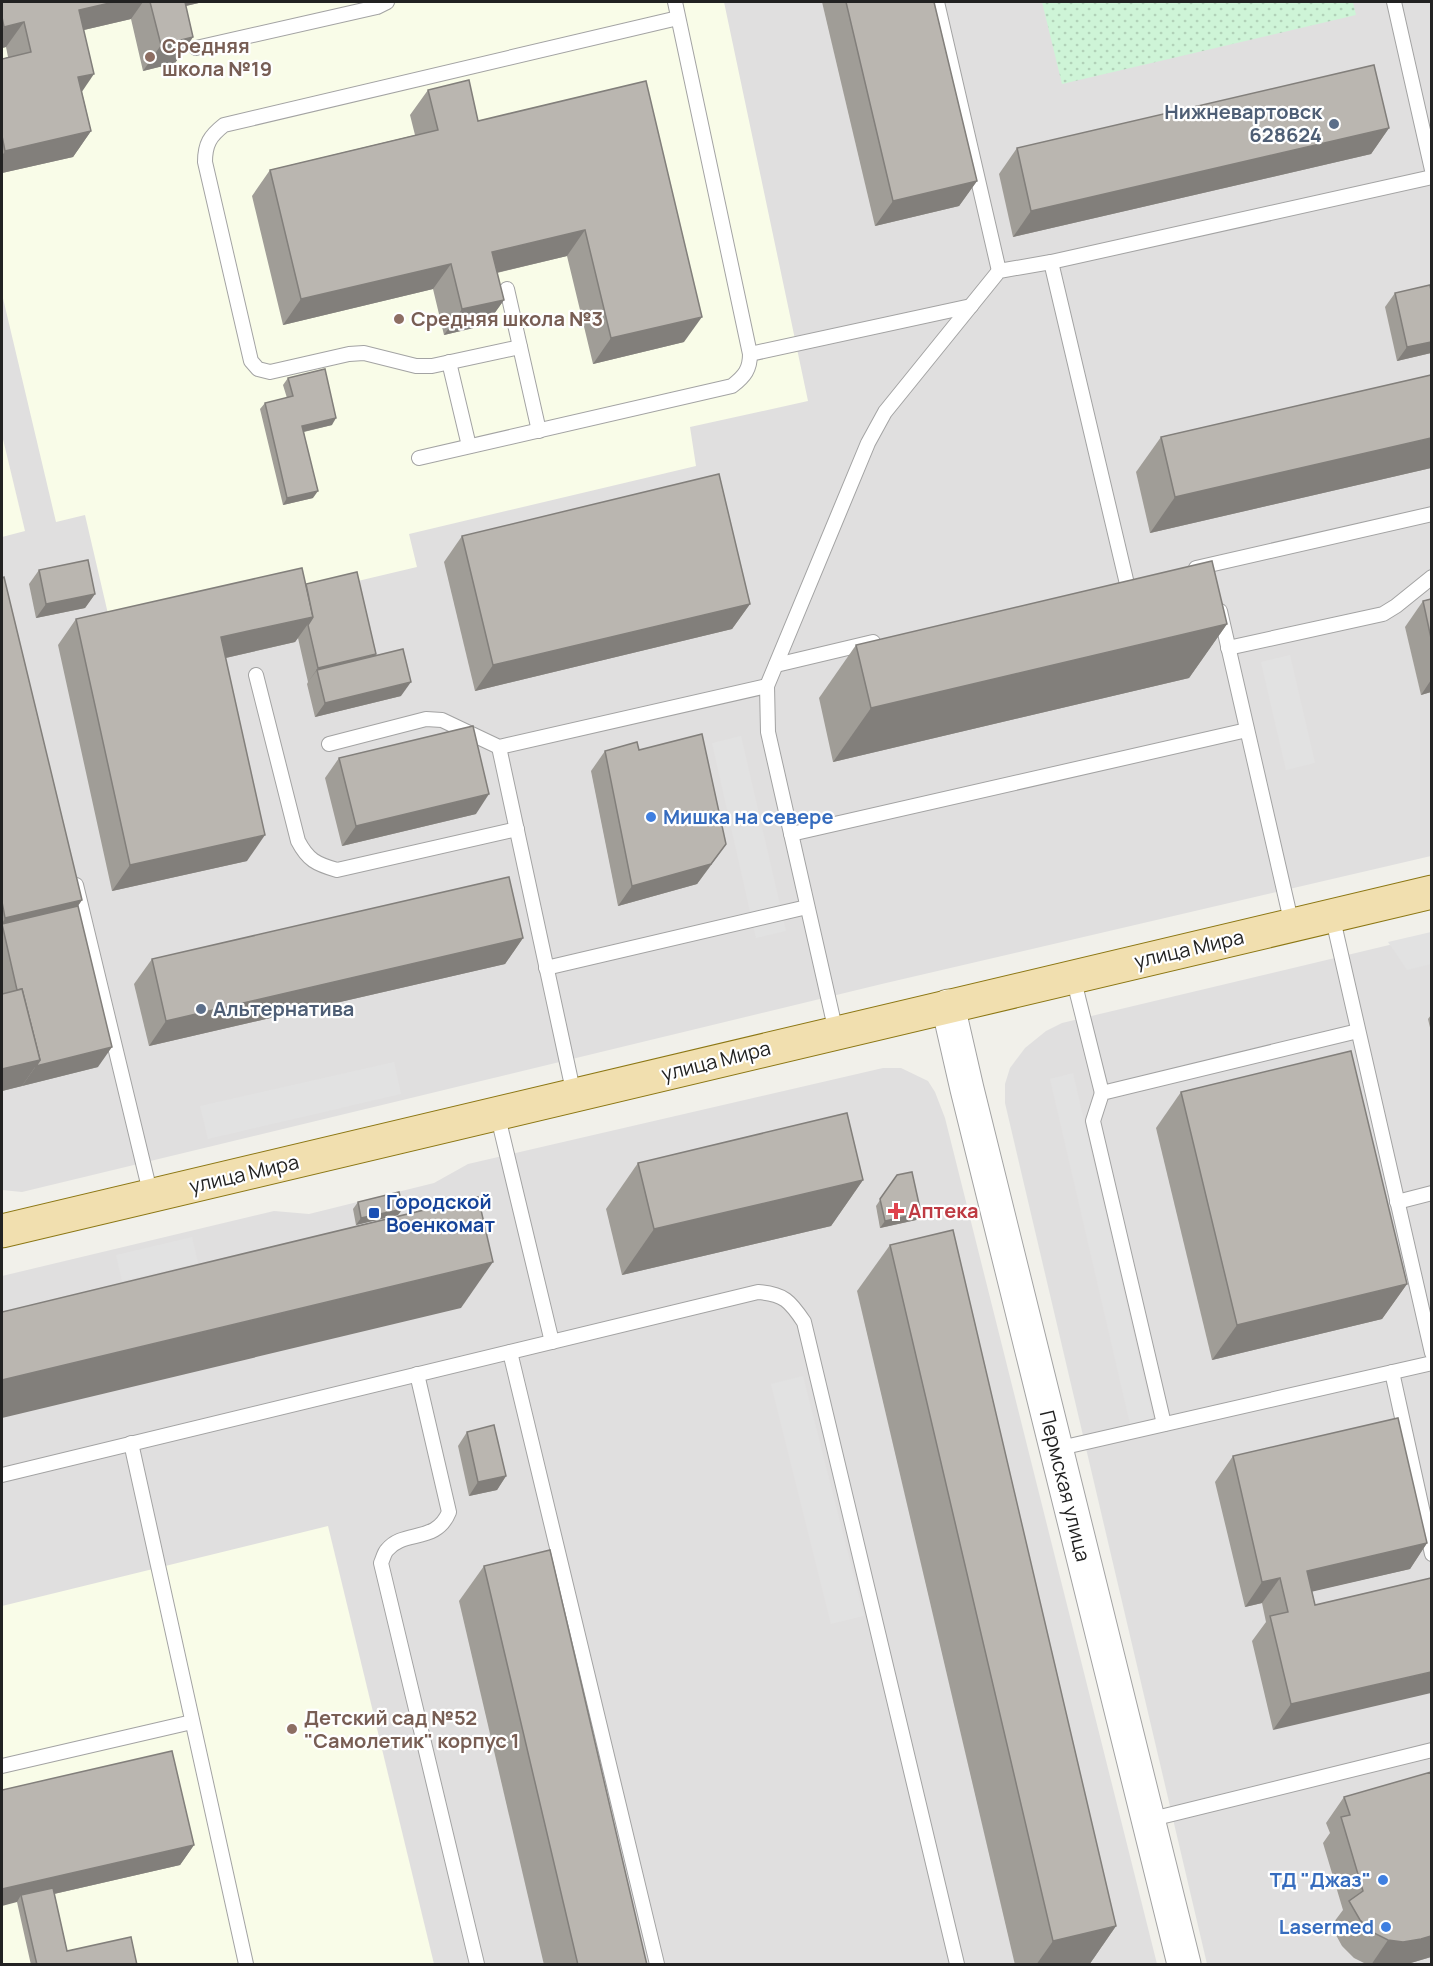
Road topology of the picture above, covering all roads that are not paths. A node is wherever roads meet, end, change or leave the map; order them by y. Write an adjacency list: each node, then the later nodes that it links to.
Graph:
1 (387, 2): 6 (lane)
2 (675, 2): 5 (lane)
3 (937, 2): 10 (lane)
4 (1394, 2): 7 (lane)
5 (678, 18): 14 (lane); 15 (lane)
6 (196, 48)
7 (1431, 170)
8 (1431, 177): 9 (lane)
9 (1051, 261): 10 (lane); 22 (lane)
10 (999, 271): 12 (lane)
11 (507, 290): 13 (lane)
12 (971, 306): 14 (lane); 26 (lane)
13 (520, 347): 15 (lane); 16 (lane)
14 (750, 354): 16 (lane)
15 (449, 362): 17 (lane)
16 (539, 431): 17 (lane)
17 (469, 446): 18 (lane)
18 (419, 458)
19 (1431, 514): 20 (lane)
20 (1178, 572)
21 (1431, 577): 25 (lane)
22 (1126, 584)
23 (1216, 596): 25 (lane)
24 (889, 639): 26 (lane)
25 (1228, 648): 29 (lane)
26 (776, 665): 28 (lane)
27 (256, 675): 32 (lane)
28 (767, 686): 31 (lane); 33 (lane)
29 (1247, 730): 33 (lane); 38 (lane)
30 (329, 744): 31 (lane)
31 (499, 747): 32 (lane)
32 (517, 829): 39 (lane)
33 (791, 834): 36 (lane)
34 (72, 866): 48 (lane)
35 (1431, 892): 37 (main road, улица Мира)
36 (807, 907): 39 (lane); 43 (lane)
37 (1332, 915): 38 (main road, улица Мира); 42 (lane)
38 (1292, 925): 40 (main road, улица Мира)
39 (546, 968): 45 (lane)
40 (1072, 977): 41 (main road, улица Мира); 44 (lane)
41 (948, 1006): 43 (main road, улица Мира); 59 (street, Пермская улица)
42 (1358, 1031): 44 (lane); 49 (lane)
43 (836, 1032): 45 (main road, улица Мира)
44 (1102, 1093): 57 (lane)
45 (574, 1095): 46 (main road, улица Мира)
46 (497, 1113): 48 (main road, улица Мира); 51 (lane)
47 (1431, 1193): 49 (lane)
48 (151, 1196): 50 (main road, улица Мира)
49 (1397, 1202): 53 (lane)
50 (2, 1231)
51 (552, 1342): 52 (lane); 69 (lane)
52 (510, 1352): 56 (lane); 68 (lane)
53 (1431, 1353)
54 (1431, 1363): 55 (lane)
55 (1392, 1372): 57 (lane); 61 (lane)
56 (417, 1374): 58 (lane); 67 (lane)
57 (1164, 1424): 59 (lane)
58 (131, 1443): 60 (lane); 62 (lane)
59 (1056, 1449): 65 (street, Пермская улица)
60 (2, 1475)
61 (1431, 1554)
62 (192, 1722): 64 (lane); 66 (lane)
63 (1431, 1750): 65 (lane)
64 (2, 1766)
65 (1148, 1820): 70 (street, Пермская улица)
66 (246, 1965)
67 (477, 1965)
68 (657, 1965)
69 (957, 1965)
70 (1184, 1965)

